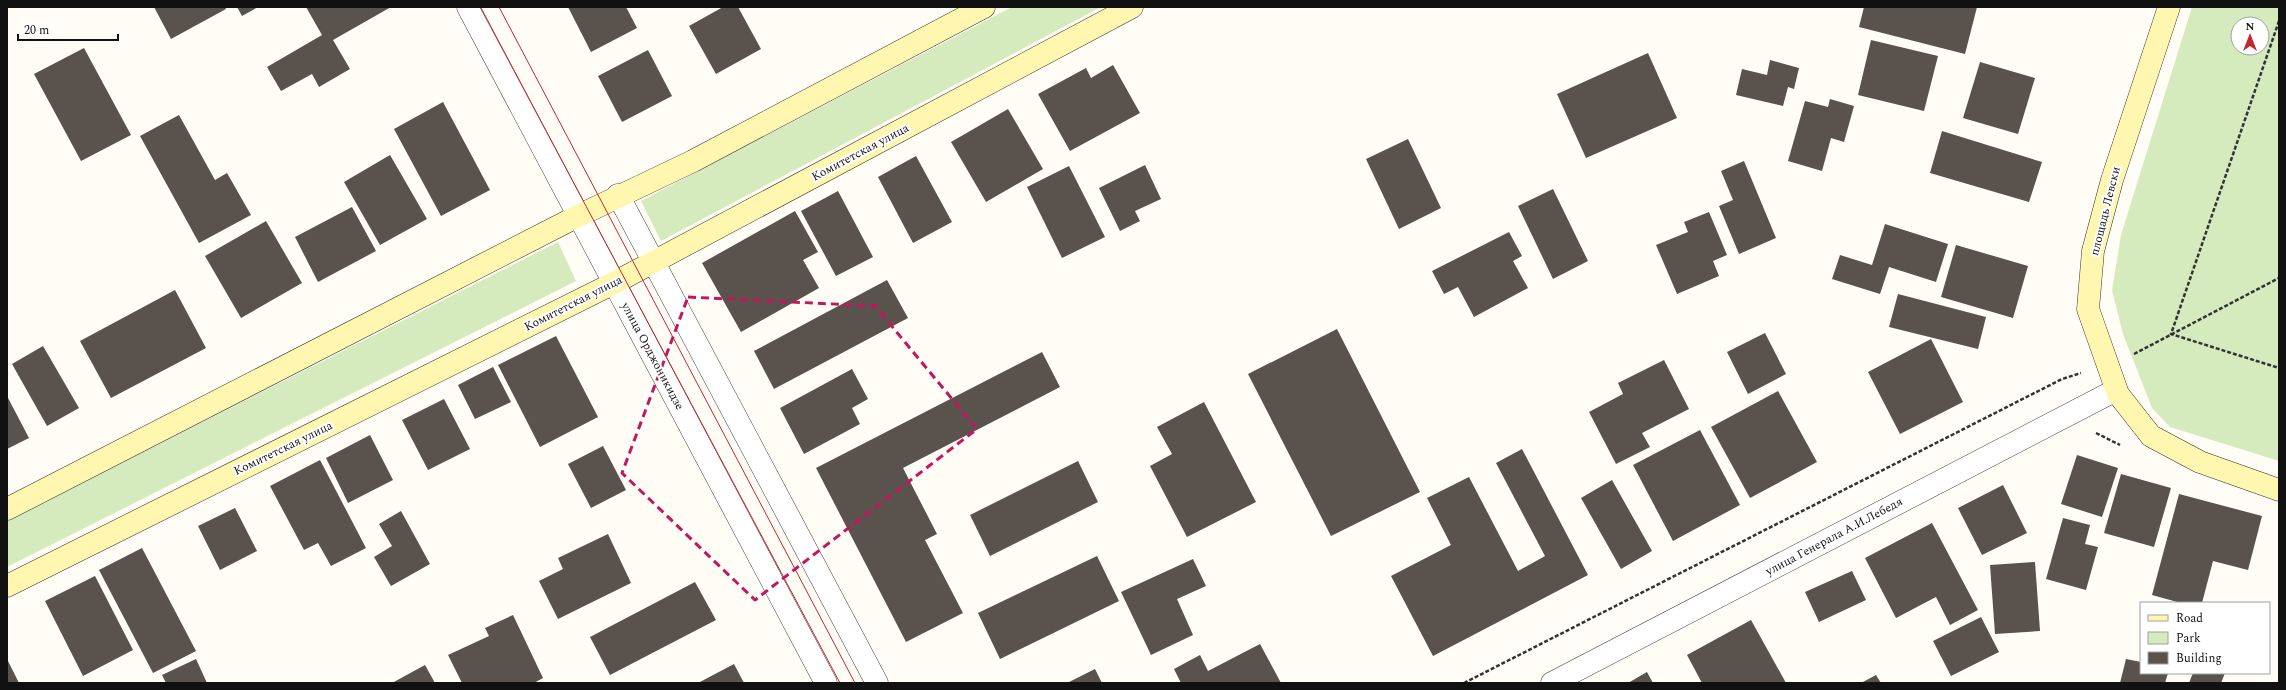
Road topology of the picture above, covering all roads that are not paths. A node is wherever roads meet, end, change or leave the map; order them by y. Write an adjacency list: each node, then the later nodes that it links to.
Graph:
1 (468, 7): 6 (street, улица Орджоникидзе)
2 (984, 7): 5 (street)
3 (1132, 7): 7 (street, Комитетская улица)
4 (2169, 7): 9 (street, площадь Левски)
5 (618, 195): 6 (street); 7 (street)
6 (578, 216): 8 (street, улица Орджоникидзе); 11 (street)
7 (654, 261): 8 (street, Комитетская улица); 14 (street)
8 (614, 284): 12 (street, Комитетская улица); 13 (street, улица Орджоникидзе)
9 (2116, 390): 10 (street, площадь Левски); 15 (street, улица Генерала А.И.Лебедя)
10 (2279, 490)
11 (7, 509)
12 (7, 586)
13 (826, 683)
14 (877, 683)
15 (1552, 683)

